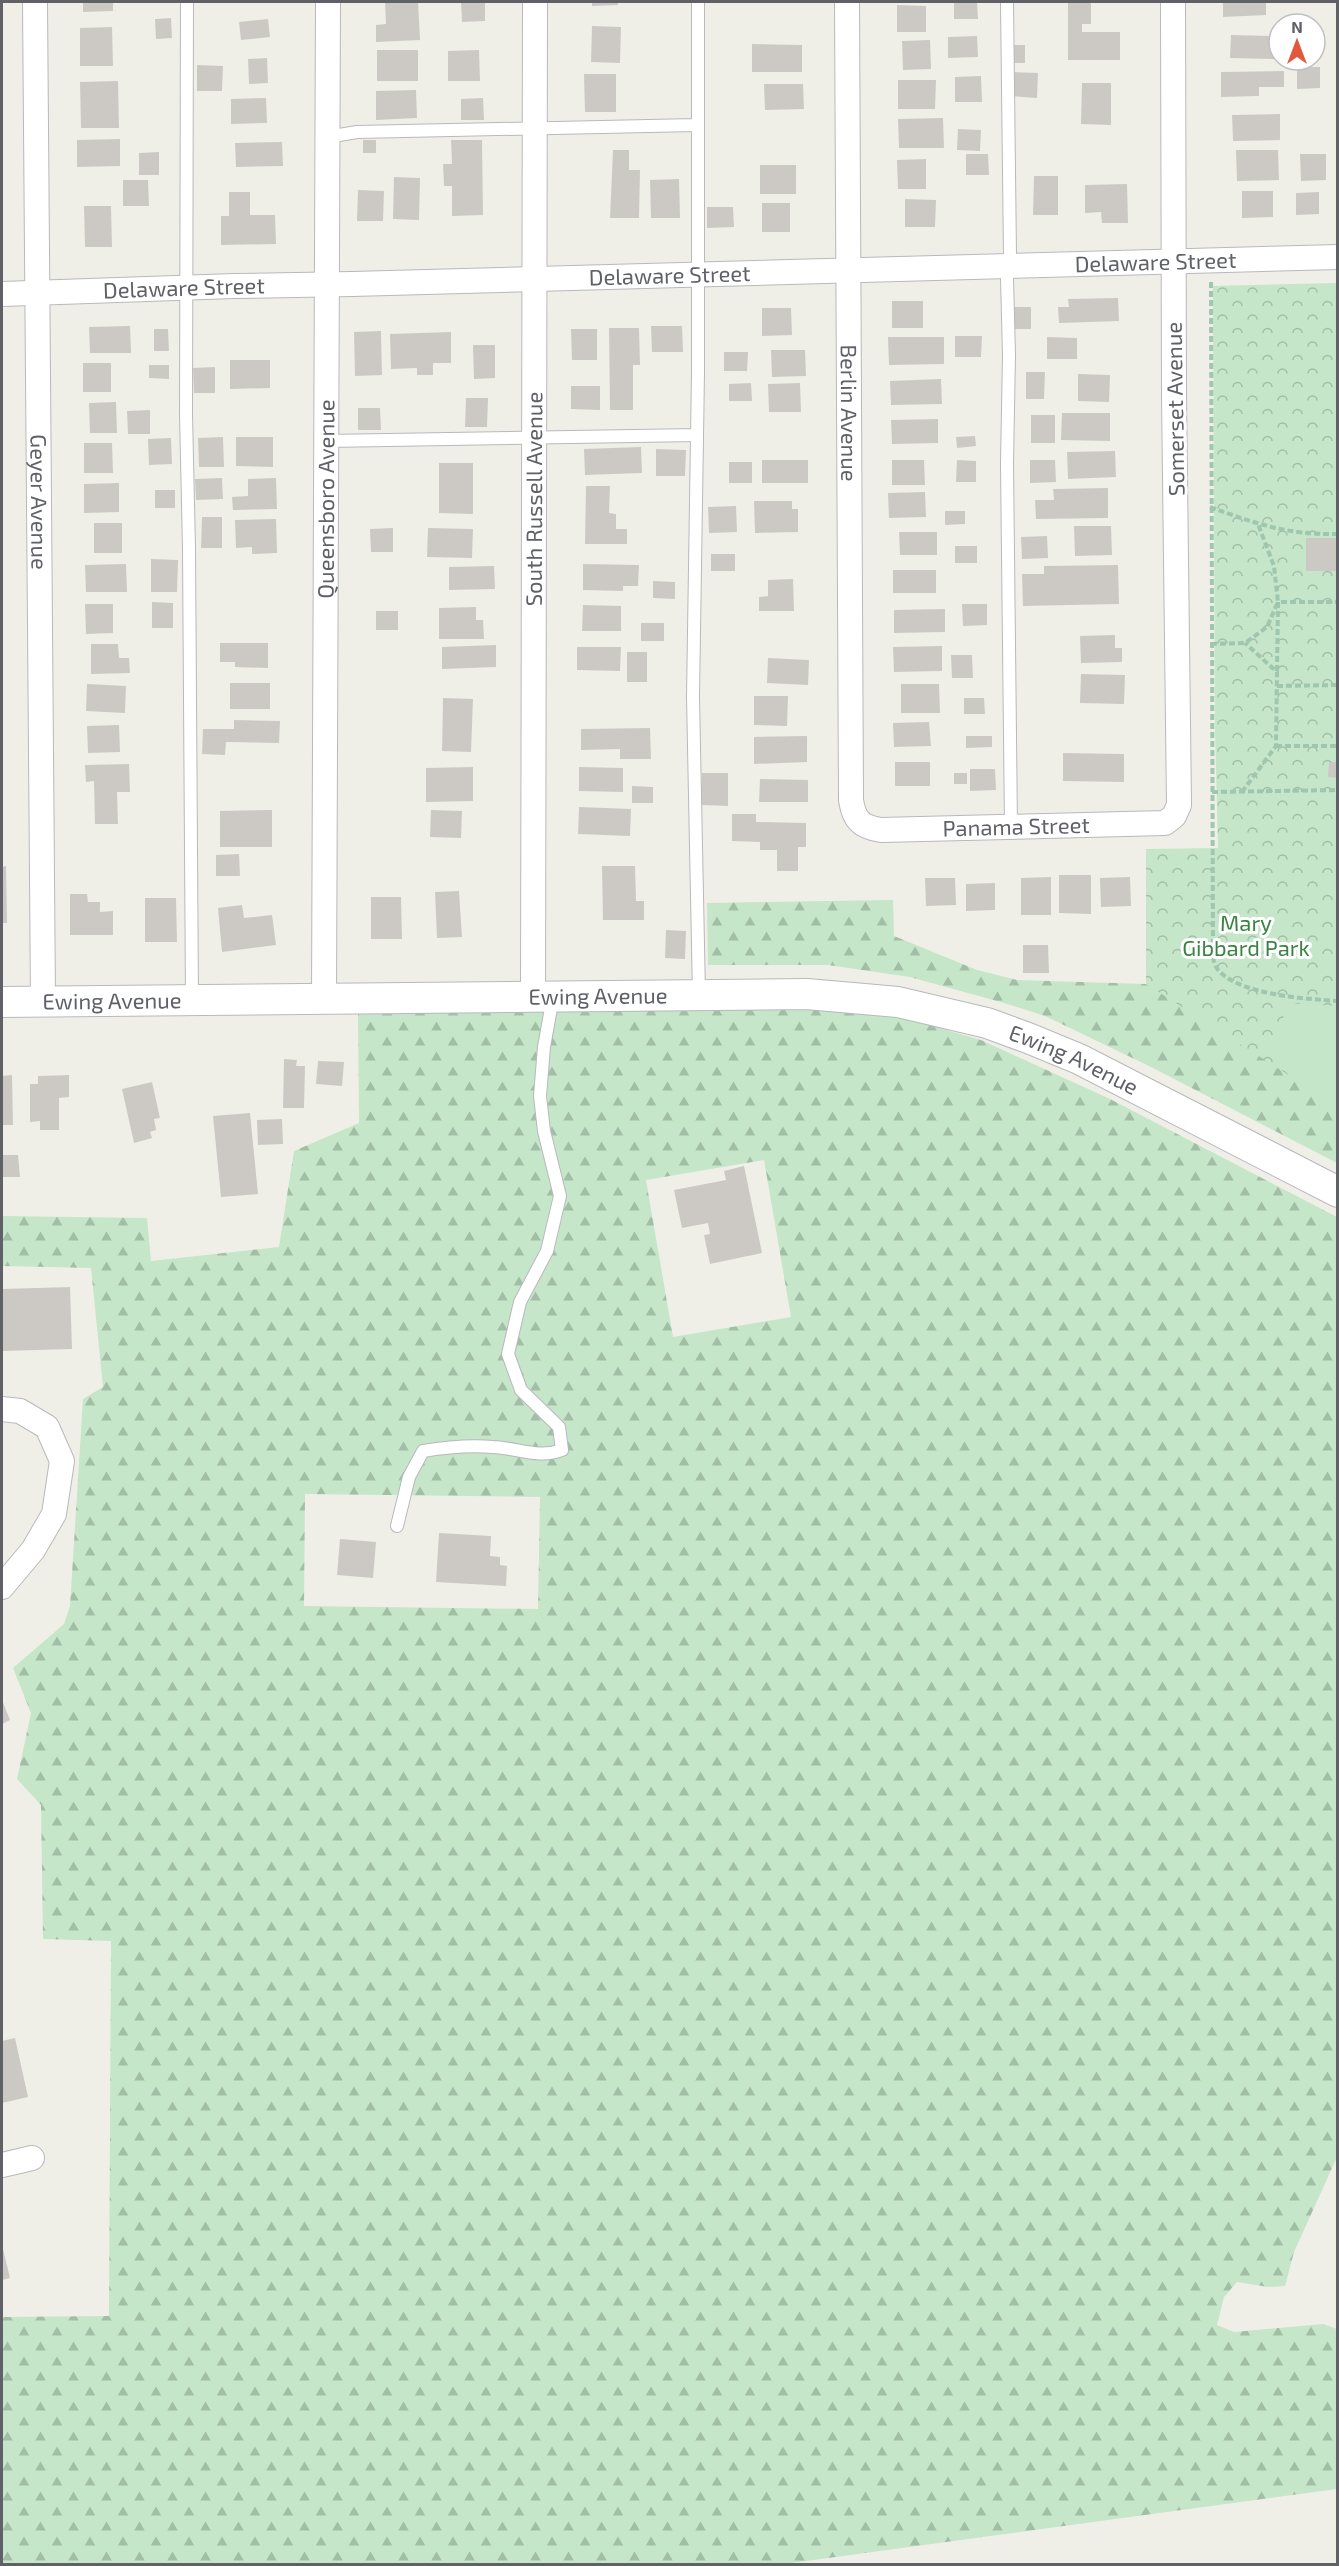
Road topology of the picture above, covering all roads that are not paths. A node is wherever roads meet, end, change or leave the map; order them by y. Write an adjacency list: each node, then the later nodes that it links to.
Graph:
1 (35, 2): 20 (street, Geyer Avenue)
2 (187, 2): 19 (lane)
3 (328, 2): 11 (street, Queensboro Avenue)
4 (535, 2): 10 (street, South Russell Avenue)
5 (698, 2): 9 (lane)
6 (847, 2): 15 (street, Berlin Avenue)
7 (1007, 2): 14 (lane)
8 (1173, 2): 13 (street, Somerset Avenue)
9 (696, 125): 10 (lane); 16 (lane)
10 (534, 128): 11 (lane); 17 (street, South Russell Avenue)
11 (327, 137): 18 (street, Queensboro Avenue)
12 (1338, 257): 13 (street, Delaware Street)
13 (1174, 261): 14 (street, Delaware Street); 25 (street, Somerset Avenue)
14 (1008, 267): 15 (street, Delaware Street); 27 (lane)
15 (849, 270): 16 (street, Delaware Street); 26 (street, Berlin Avenue)
16 (698, 274): 17 (street, Delaware Street); 22 (lane)
17 (535, 278): 18 (street, Delaware Street); 23 (street, South Russell Avenue)
18 (326, 285): 19 (street, Delaware Street); 24 (street, Queensboro Avenue)
19 (188, 287): 20 (street, Delaware Street); 30 (lane)
20 (36, 293): 21 (street, Delaware Street); 32 (street, Geyer Avenue)
21 (2, 294)
22 (697, 435): 23 (lane); 28 (lane)
23 (533, 438): 24 (lane); 29 (street, South Russell Avenue)
24 (326, 441): 31 (street, Queensboro Avenue)
25 (1174, 816): 27 (street, Panama Street)
26 (858, 822): 27 (street, Panama Street)
27 (1011, 827)
28 (699, 995): 29 (street, Ewing Avenue); 34 (street, Ewing Avenue)
29 (543, 996): 31 (street, Ewing Avenue); 36 (lane)
30 (192, 998): 31 (street, Ewing Avenue); 32 (street, Ewing Avenue)
31 (324, 999)
32 (44, 1001): 33 (street, Ewing Avenue)
33 (2, 1002)
34 (1338, 1192)
35 (2, 1409): 37 (street)
36 (397, 1526)
37 (2, 1587)
38 (32, 2158): 39 (street)
39 (2, 2165)

